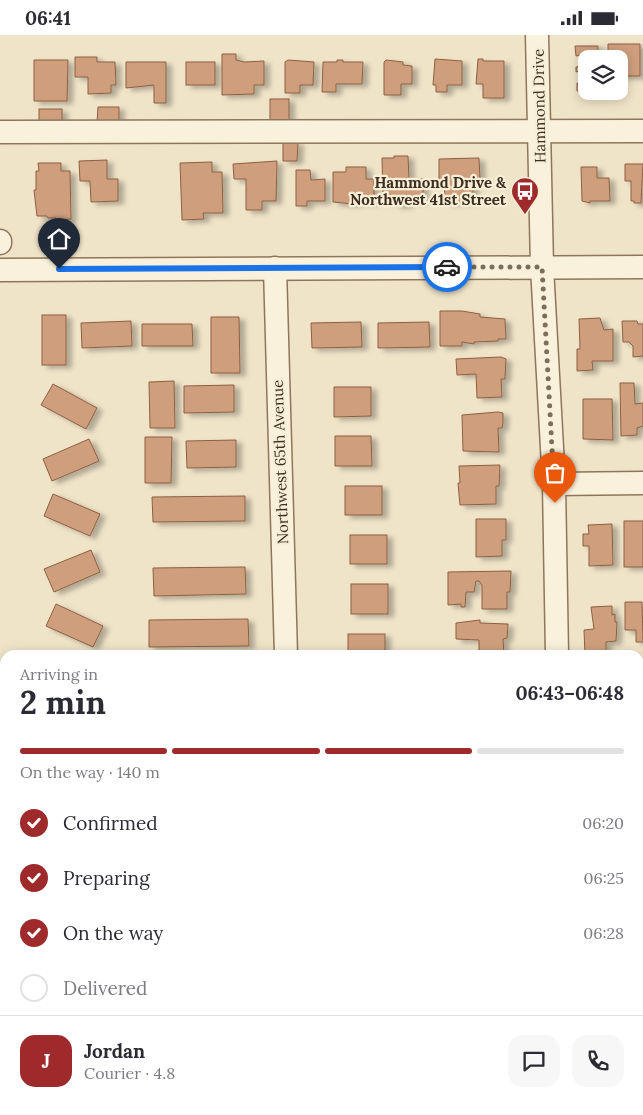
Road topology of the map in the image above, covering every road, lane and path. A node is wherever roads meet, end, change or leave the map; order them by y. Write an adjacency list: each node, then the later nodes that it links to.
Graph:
1 (538, 35): 2 (street, Hammond Drive)
2 (539, 131): 3 (street); 4 (street); 5 (street, Hammond Drive)
3 (643, 131)
4 (0, 132)
5 (542, 267): 6 (street); 7 (street); 10 (street, Hammond Drive)
6 (643, 267)
7 (275, 268): 8 (street); 11 (street, Northwest 65th Avenue)
8 (0, 270)
9 (643, 483): 10 (street)
10 (554, 484): 12 (street, Hammond Drive)
11 (286, 650)
12 (557, 650)

